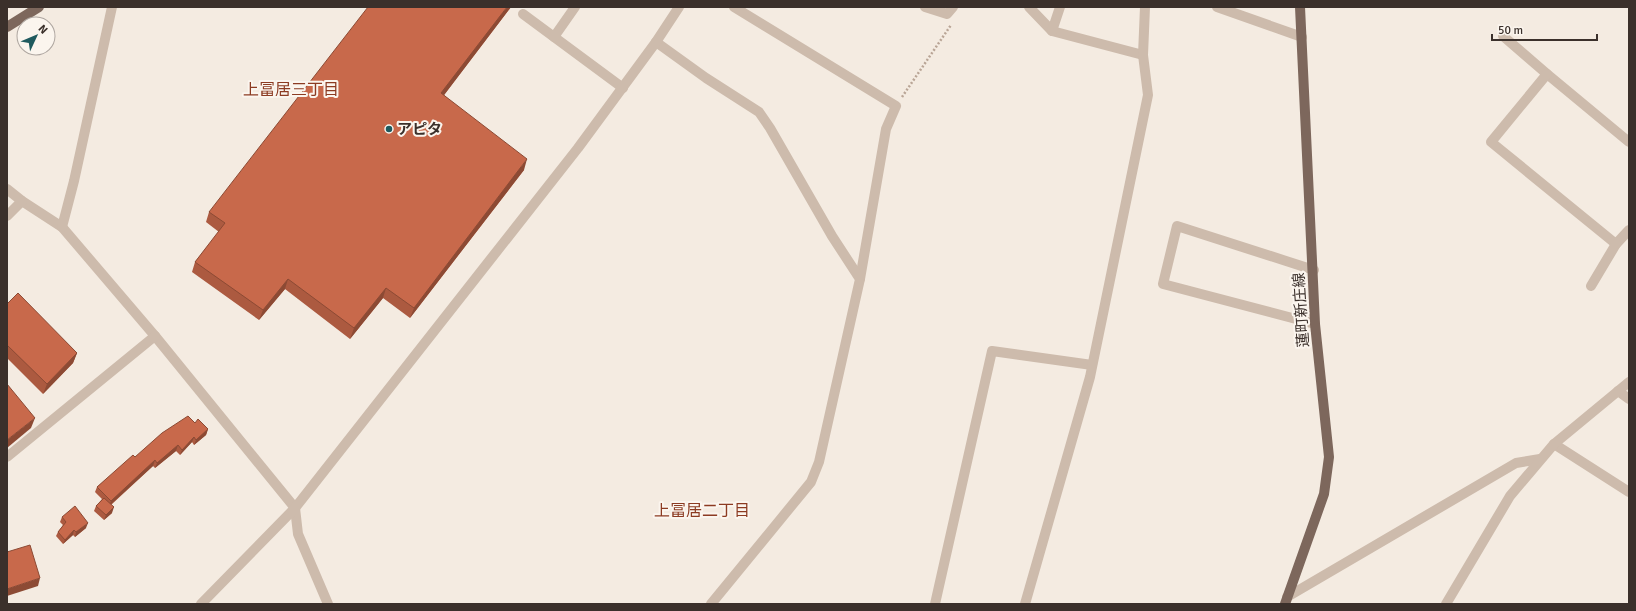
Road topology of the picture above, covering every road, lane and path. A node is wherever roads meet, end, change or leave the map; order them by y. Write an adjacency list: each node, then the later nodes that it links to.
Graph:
1 (38, 7): 14 (main road)
2 (112, 7): 28 (street)
3 (575, 7): 17 (street)
4 (679, 7): 19 (street)
5 (734, 7): 23 (street)
6 (924, 7): 12 (street)
7 (1029, 7): 15 (street)
8 (1060, 7): 15 (street)
9 (1145, 7): 20 (street)
10 (1217, 7): 18 (street)
11 (1300, 7): 18 (main road, 蓮町新庄線)
12 (950, 10): 23 (path)
13 (523, 14): 17 (street)
14 (7, 27)
15 (1052, 31): 20 (street)
16 (1503, 36): 21 (street)
17 (554, 37): 22 (street)
18 (1302, 37): 31 (main road, 蓮町新庄線)
19 (656, 42): 22 (street); 32 (street)
20 (1143, 55): 36 (street)
21 (1547, 74): 24 (street); 30 (street)
22 (622, 88): 44 (street)
23 (896, 106): 32 (street)
24 (1629, 142)
25 (7, 189): 26 (street)
26 (22, 201): 27 (street); 28 (street)
27 (7, 216)
28 (62, 228): 35 (street)
29 (1629, 230): 30 (street)
30 (1616, 244): 33 (street)
31 (1314, 270): 34 (main road, 蓮町新庄線); 34 (street)
32 (860, 279): 48 (street)
33 (1591, 286)
34 (1315, 324): 45 (main road, 蓮町新庄線)
35 (154, 336): 41 (street); 44 (street)
36 (1092, 365): 49 (street); 50 (street)
37 (1629, 382): 38 (street)
38 (1618, 391): 39 (street); 40 (street)
39 (1629, 398)
40 (1554, 444): 42 (street); 43 (street)
41 (7, 457)
42 (1540, 459): 45 (street); 51 (street)
43 (1629, 492)
44 (295, 508): 46 (street); 47 (street)
45 (1286, 600)
46 (201, 604)
47 (328, 604)
48 (711, 604)
49 (936, 604)
50 (1025, 604)
51 (1446, 604)

